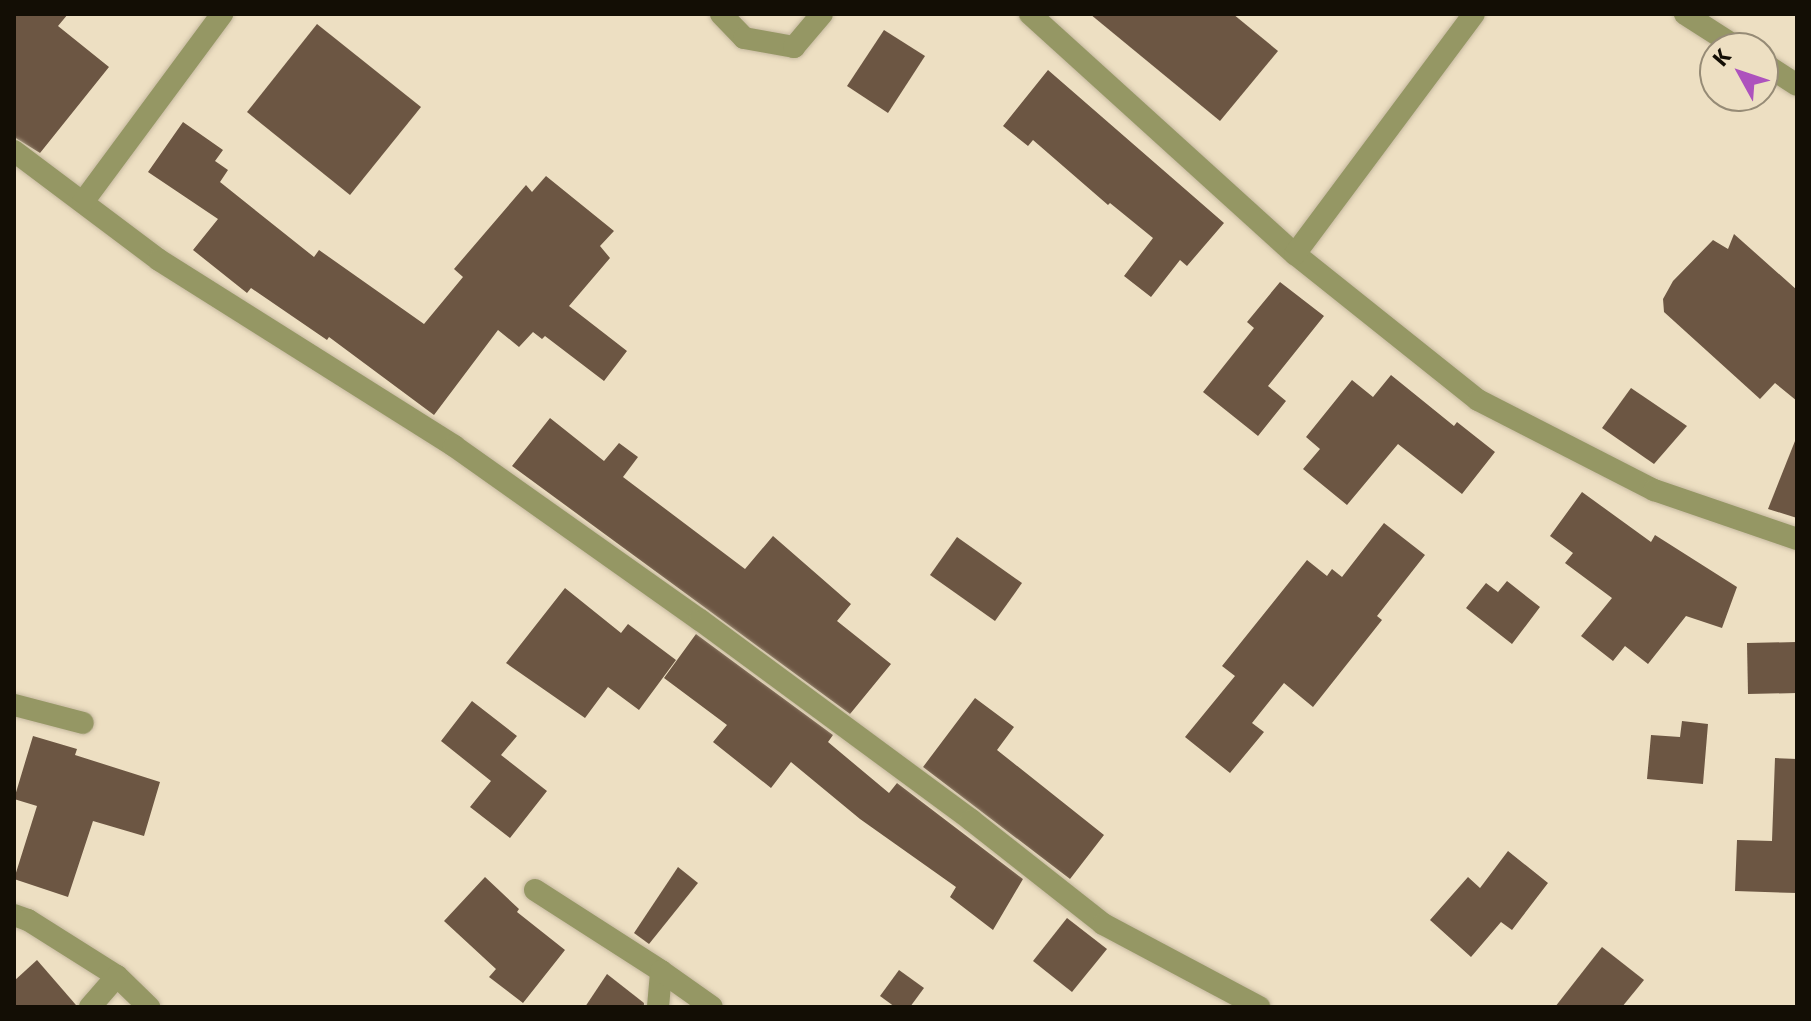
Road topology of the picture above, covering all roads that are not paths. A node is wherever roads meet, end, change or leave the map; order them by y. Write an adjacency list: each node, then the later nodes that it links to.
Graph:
1 (222, 14): 11 (street)
2 (721, 14): 3 (street)
3 (822, 14)
4 (1030, 14): 12 (street)
5 (1474, 14): 12 (street)
6 (1685, 14): 7 (street)
7 (1713, 32)
8 (1779, 73): 9 (street)
9 (1797, 85)
10 (14, 151): 11 (street)
11 (83, 202): 24 (street)
12 (1295, 254): 13 (street)
13 (1797, 539)
14 (14, 705): 15 (street)
15 (83, 723)
16 (535, 890): 18 (street)
17 (14, 915): 19 (street)
18 (661, 971): 22 (street); 23 (street)
19 (117, 976): 20 (street); 21 (street)
20 (90, 1007)
21 (149, 1007)
22 (658, 1007)
23 (712, 1007)
24 (1259, 1007)

